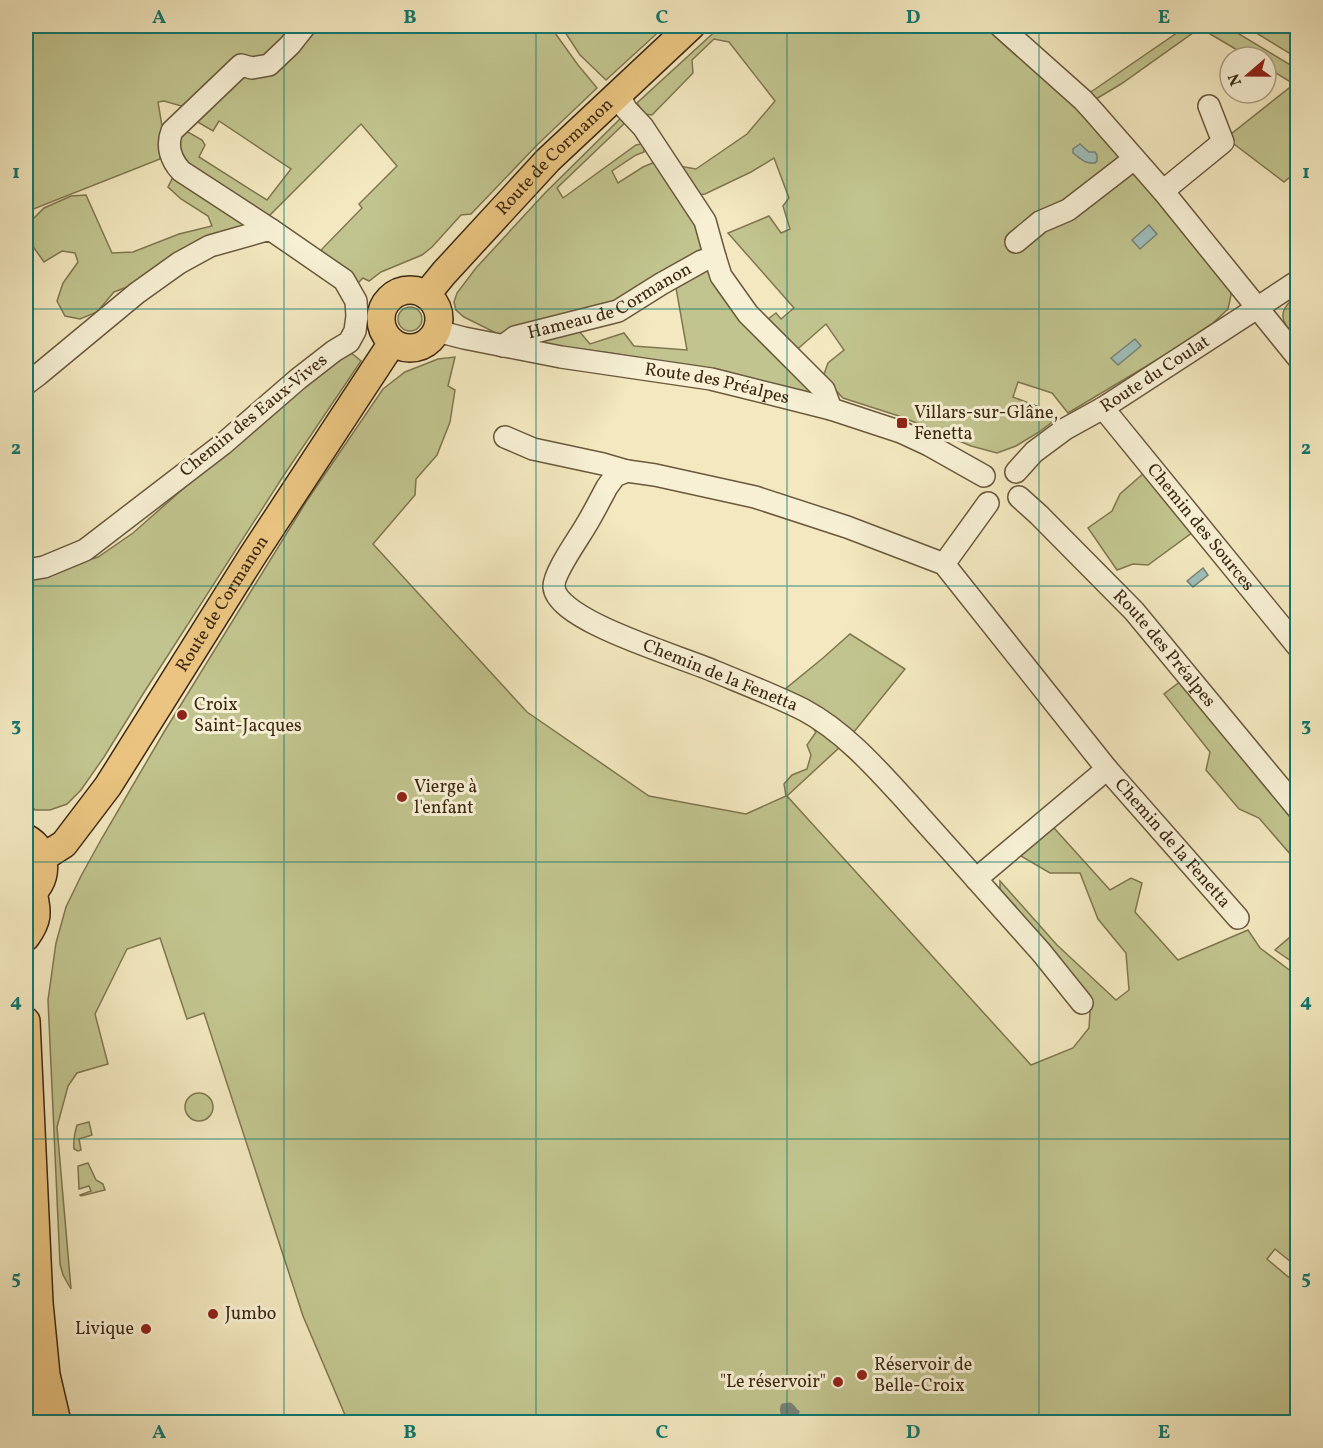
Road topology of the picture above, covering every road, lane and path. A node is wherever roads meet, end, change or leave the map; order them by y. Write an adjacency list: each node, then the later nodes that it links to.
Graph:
1 (305, 26): 8 (street, Chemin des Eaux-Vives)
2 (691, 26): 4 (main road, Route de Cormanon)
3 (1000, 26): 6 (street)
4 (619, 94): 10 (street, Hameau de Cormanon); 12 (main road, Route de Cormanon)
5 (1209, 106): 7 (street)
6 (1134, 159): 7 (street); 9 (street)
7 (1163, 191): 13 (street)
8 (270, 229): 18 (street); 28 (street, Chemin des Eaux-Vives)
9 (1016, 242)
10 (715, 256): 16 (street, Hameau de Cormanon); 20 (street, Hameau de Cormanon)
11 (1298, 281): 13 (street, Route du Coulat)
12 (426, 295): 14 (main road); 15 (main road)
13 (1257, 308): 17 (street); 19 (street, Route du Coulat)
14 (437, 331): 15 (main road); 16 (street, Route des Préalpes)
15 (392, 343): 32 (main road, Route de Cormanon)
16 (503, 346): 20 (street, Route des Préalpes)
17 (1298, 358)
18 (26, 384)
19 (1103, 408): 23 (street, Route du Coulat); 29 (street, Chemin des Sources)
20 (831, 409): 24 (street, Route des Préalpes)
21 (505, 437): 22 (street)
22 (627, 471): 27 (street); 33 (street, Chemin de la Fenetta)
23 (1016, 472): 24 (street); 25 (street)
24 (984, 476): 26 (street)
25 (1019, 497): 26 (street); 31 (street, Route des Préalpes)
26 (988, 503): 27 (street)
27 (944, 564): 30 (street, Chemin de la Fenetta)
28 (26, 570)
29 (1298, 647)
30 (1107, 769): 33 (street, Chemin de la Fenetta); 35 (street, Chemin de la Fenetta)
31 (1298, 809)
32 (34, 848): 34 (main road)
33 (976, 879): 37 (street, Chemin de la Fenetta)
34 (29, 895): 36 (main road)
35 (1238, 918)
36 (26, 937)
37 (1082, 1003)
38 (26, 1021): 41 (main road)
39 (26, 1388): 40 (main road)
40 (34, 1422)
41 (57, 1422)

